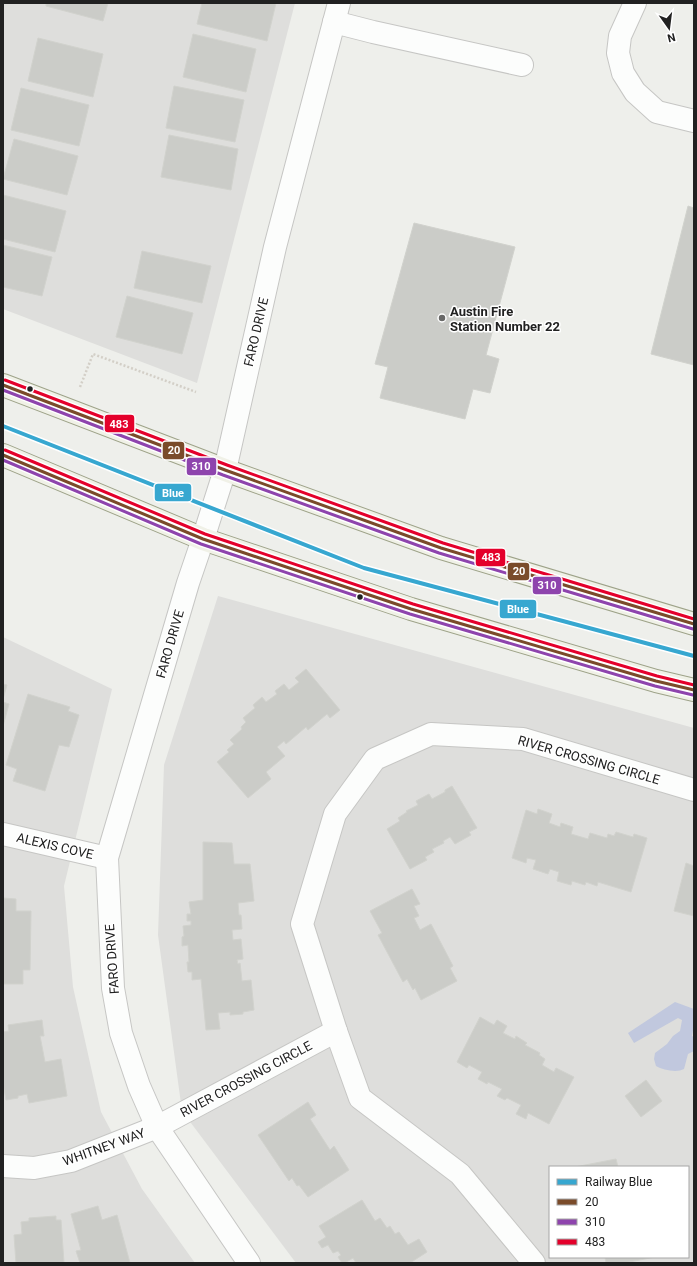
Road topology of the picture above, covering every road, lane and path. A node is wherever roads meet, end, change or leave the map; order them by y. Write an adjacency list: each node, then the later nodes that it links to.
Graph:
1 (635, 3): 4 (street)
2 (336, 12): 3 (street); 9 (street, FARO DRIVE)
3 (522, 65)
4 (694, 121)
5 (3, 385): 9 (main road)
6 (79, 389): 7 (path)
7 (196, 392)
8 (3, 455): 10 (main road)
9 (225, 470): 10 (street, FARO DRIVE); 11 (main road)
10 (204, 539): 12 (main road); 15 (street, FARO DRIVE)
11 (694, 624)
12 (694, 690)
13 (694, 790): 16 (street, RIVER CROSSING CIRCLE)
14 (3, 834): 15 (street, ALEXIS COVE)
15 (106, 858): 17 (street, FARO DRIVE)
16 (336, 1032): 17 (street, RIVER CROSSING CIRCLE); 20 (street, RIVER CROSSING CIRCLE)
17 (157, 1127): 18 (street, WHITNEY WAY); 19 (street, FARO DRIVE)
18 (3, 1166)
19 (249, 1263)
20 (534, 1263)

